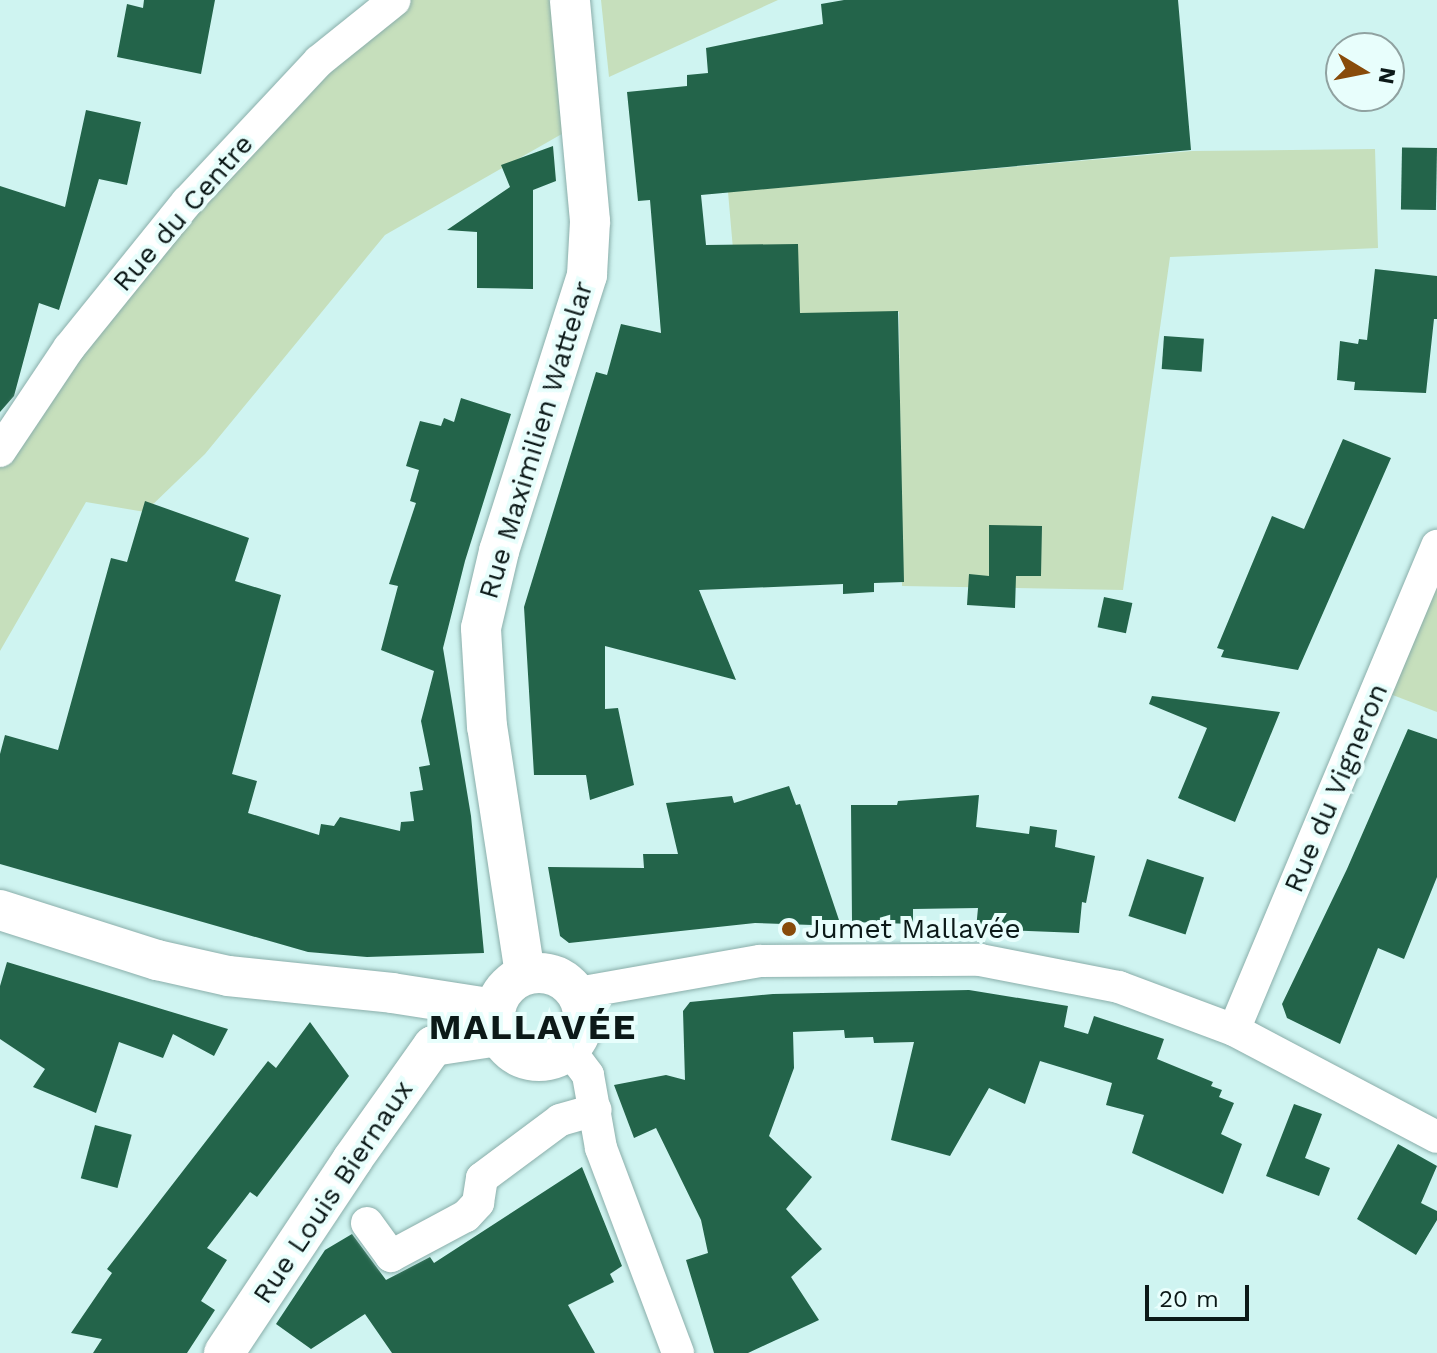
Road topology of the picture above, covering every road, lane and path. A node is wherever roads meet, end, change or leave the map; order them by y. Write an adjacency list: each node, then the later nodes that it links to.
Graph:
1 (395, 0): 3 (street, Rue du Centre)
2 (570, 0): 6 (street, Rue Maximilien Wattelar)
3 (0, 451)
4 (1437, 546): 9 (street, Rue du Vigneron)
5 (0, 910): 8 (street)
6 (525, 974): 7 (street); 8 (street)
7 (578, 993): 9 (street); 10 (street)
8 (496, 1023): 10 (street); 14 (street, Rue Louis Biernaux)
9 (1234, 1030): 12 (street)
10 (570, 1051): 11 (street)
11 (596, 1110): 13 (street); 15 (street)
12 (1437, 1137)
13 (367, 1223)
14 (224, 1353)
15 (678, 1353)

